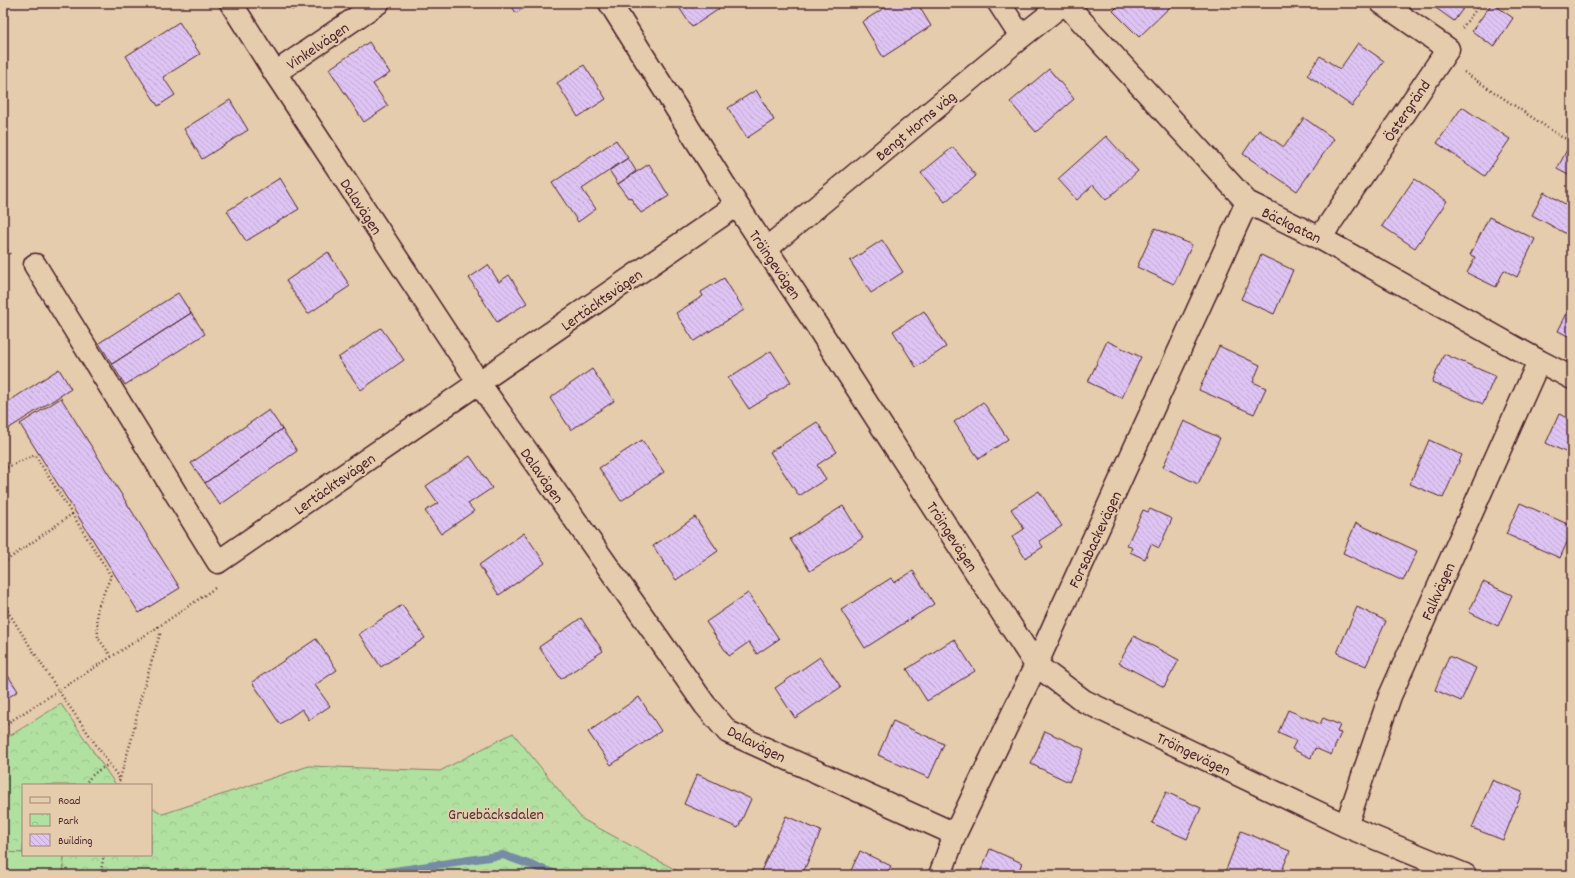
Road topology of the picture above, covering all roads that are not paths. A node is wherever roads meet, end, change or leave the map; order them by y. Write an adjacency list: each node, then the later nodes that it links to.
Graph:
1 (231, 3): 8 (street, Dalavägen)
2 (378, 3): 8 (street, Vinkelvägen)
3 (610, 3): 10 (street, Tröingevägen)
4 (999, 3): 7 (street)
5 (1065, 3): 7 (street, Bengt Horns väg); 9 (street, Bäckgatan)
6 (1382, 3): 11 (street, Östergränd)
7 (1021, 37): 12 (street, Bengt Horns väg)
8 (275, 74): 16 (street, Dalavägen)
9 (1247, 202): 11 (street, Bäckgatan); 17 (street, Forsabackevägen)
10 (737, 205): 12 (street, Tröingevägen); 16 (street, Lertäcktsvägen)
11 (1320, 238): 14 (street, Bäckgatan)
12 (766, 249): 17 (street, Tröingevägen)
13 (35, 265): 16 (street, Lertäcktsvägen)
14 (1539, 361): 15 (street, Bäckgatan); 18 (street, Falkvägen)
15 (1572, 378)
16 (479, 383): 19 (street, Dalavägen)
17 (1036, 665): 18 (street, Tröingevägen); 19 (street, Forsabackevägen)
18 (1346, 826): 21 (street, Tröingevägen)
19 (955, 834): 20 (street, Forsabackevägen)
20 (940, 875)
21 (1465, 875)

